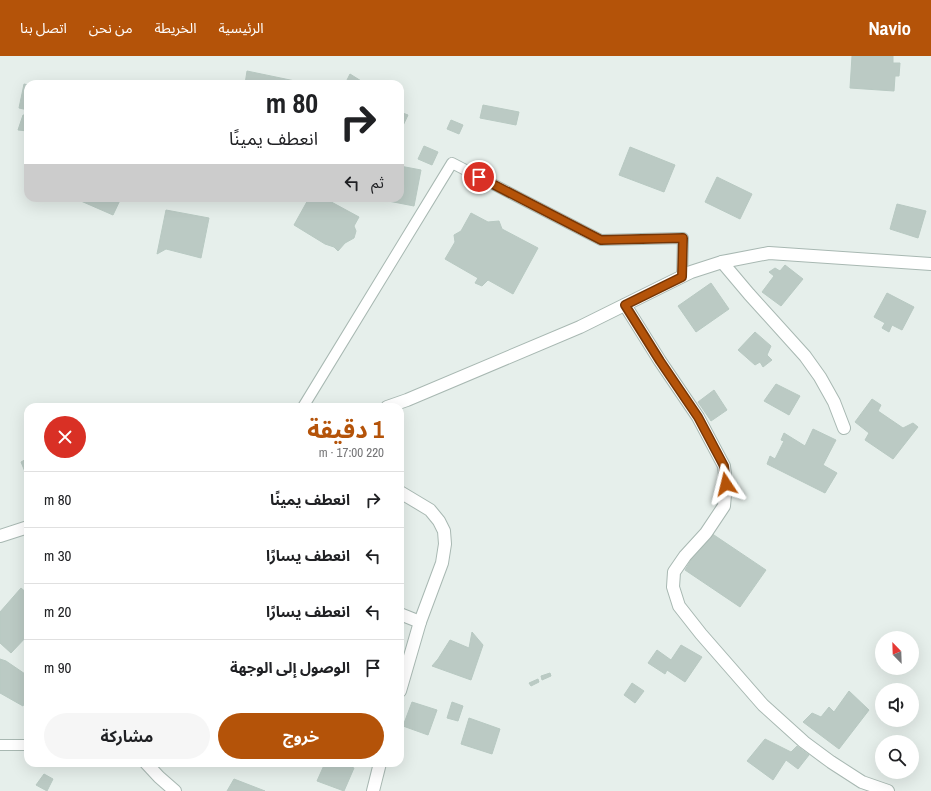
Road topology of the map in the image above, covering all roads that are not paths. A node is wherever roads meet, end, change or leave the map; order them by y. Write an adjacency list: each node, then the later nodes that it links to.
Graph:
1 (722, 262): 2 (street); 3 (street); 7 (street)
2 (931, 264)
3 (682, 277): 4 (street); 5 (lane)
4 (625, 305): 6 (street); 20 (street)
5 (305, 403)
6 (398, 403)
7 (844, 428)
8 (404, 494): 12 (street)
9 (24, 528): 10 (street)
10 (0, 536)
11 (404, 616): 12 (street)
12 (420, 622): 13 (street)
13 (404, 677)
14 (0, 745): 15 (lane)
15 (24, 745)
16 (150, 767): 18 (street)
17 (379, 767): 19 (street)
18 (175, 791)
19 (373, 791)
20 (888, 791)

